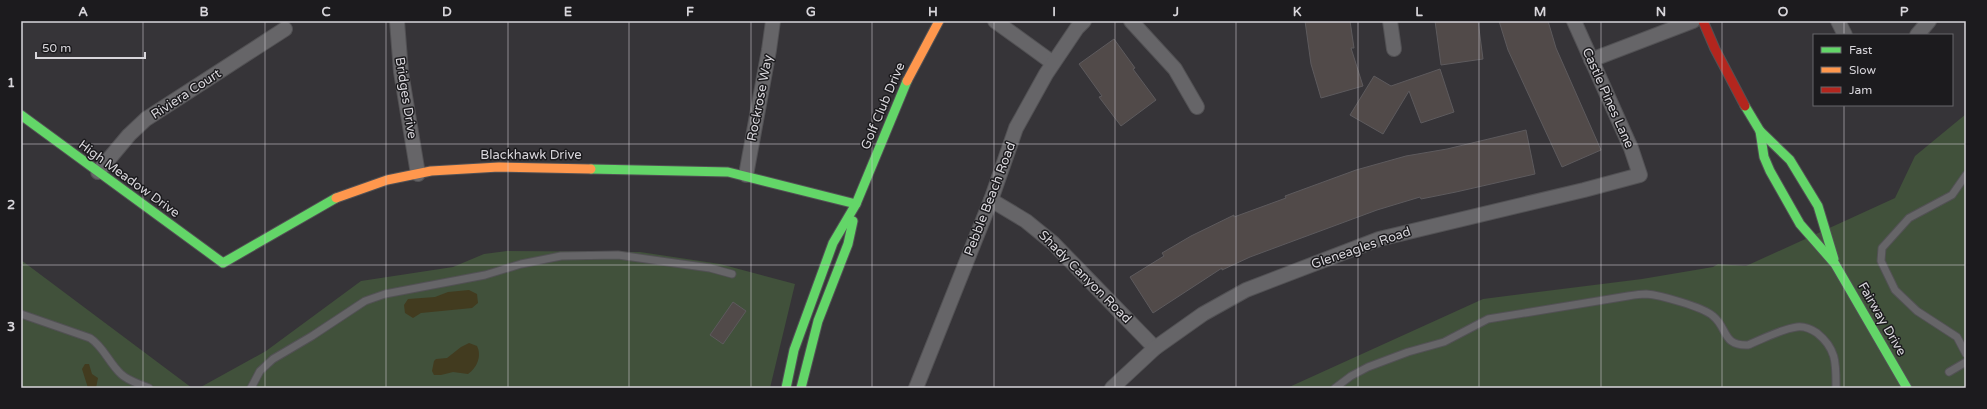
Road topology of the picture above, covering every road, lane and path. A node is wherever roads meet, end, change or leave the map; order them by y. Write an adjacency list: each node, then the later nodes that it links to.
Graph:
1 (397, 21): 23 (street, Bridges Drive)
2 (773, 21): 24 (street, Rockrose Way)
3 (939, 21): 29 (street, Golf Club Drive)
4 (995, 21): 18 (street)
5 (1084, 21): 18 (street, Pebble Beach Road)
6 (1131, 21): 19 (street)
7 (1390, 21): 16 (street)
8 (1574, 21): 17 (street, Castle Pines Lane)
9 (1693, 21): 17 (street)
10 (1703, 21): 21 (street, Fairway Drive)
11 (1838, 21): 14 (street)
12 (1929, 21): 15 (street)
13 (285, 29): 22 (street, Riviera Court)
14 (1844, 34)
15 (1919, 34)
16 (1394, 49)
17 (1591, 60): 25 (street, Castle Pines Lane)
18 (1053, 63): 28 (street, Pebble Beach Road)
19 (1198, 107)
20 (21, 116): 22 (street, High Meadow Drive)
21 (1760, 131): 27 (street, Fairway Drive); 27 (street, Fairway Drive)
22 (98, 172): 30 (street, High Meadow Drive)
23 (418, 174): 24 (street, Blackhawk Drive); 30 (street, Blackhawk Drive)
24 (746, 175): 29 (street, Blackhawk Drive)
25 (1640, 175): 34 (street, Gleneagles Road)
26 (1966, 175): 35 (lane)
27 (1788, 179): 31 (street, Fairway Drive); 31 (street, Fairway Drive)
28 (991, 200): 34 (street, Shady Canyon Road); 42 (street, Pebble Beach Road)
29 (856, 204): 40 (street, Golf Club Drive); 41 (street, Golf Club Drive)
30 (223, 263)
31 (1835, 264): 46 (street, Fairway Drive)
32 (732, 274): 39 (lane)
33 (21, 314): 38 (lane)
34 (1154, 348): 43 (street, Gleneagles Road)
35 (1966, 354)
36 (1966, 362): 37 (lane)
37 (1949, 372)
38 (149, 388)
39 (251, 388)
40 (786, 388)
41 (801, 388)
42 (916, 388)
43 (1112, 388)
44 (1335, 388): 45 (lane)
45 (1836, 388)
46 (1906, 388)

